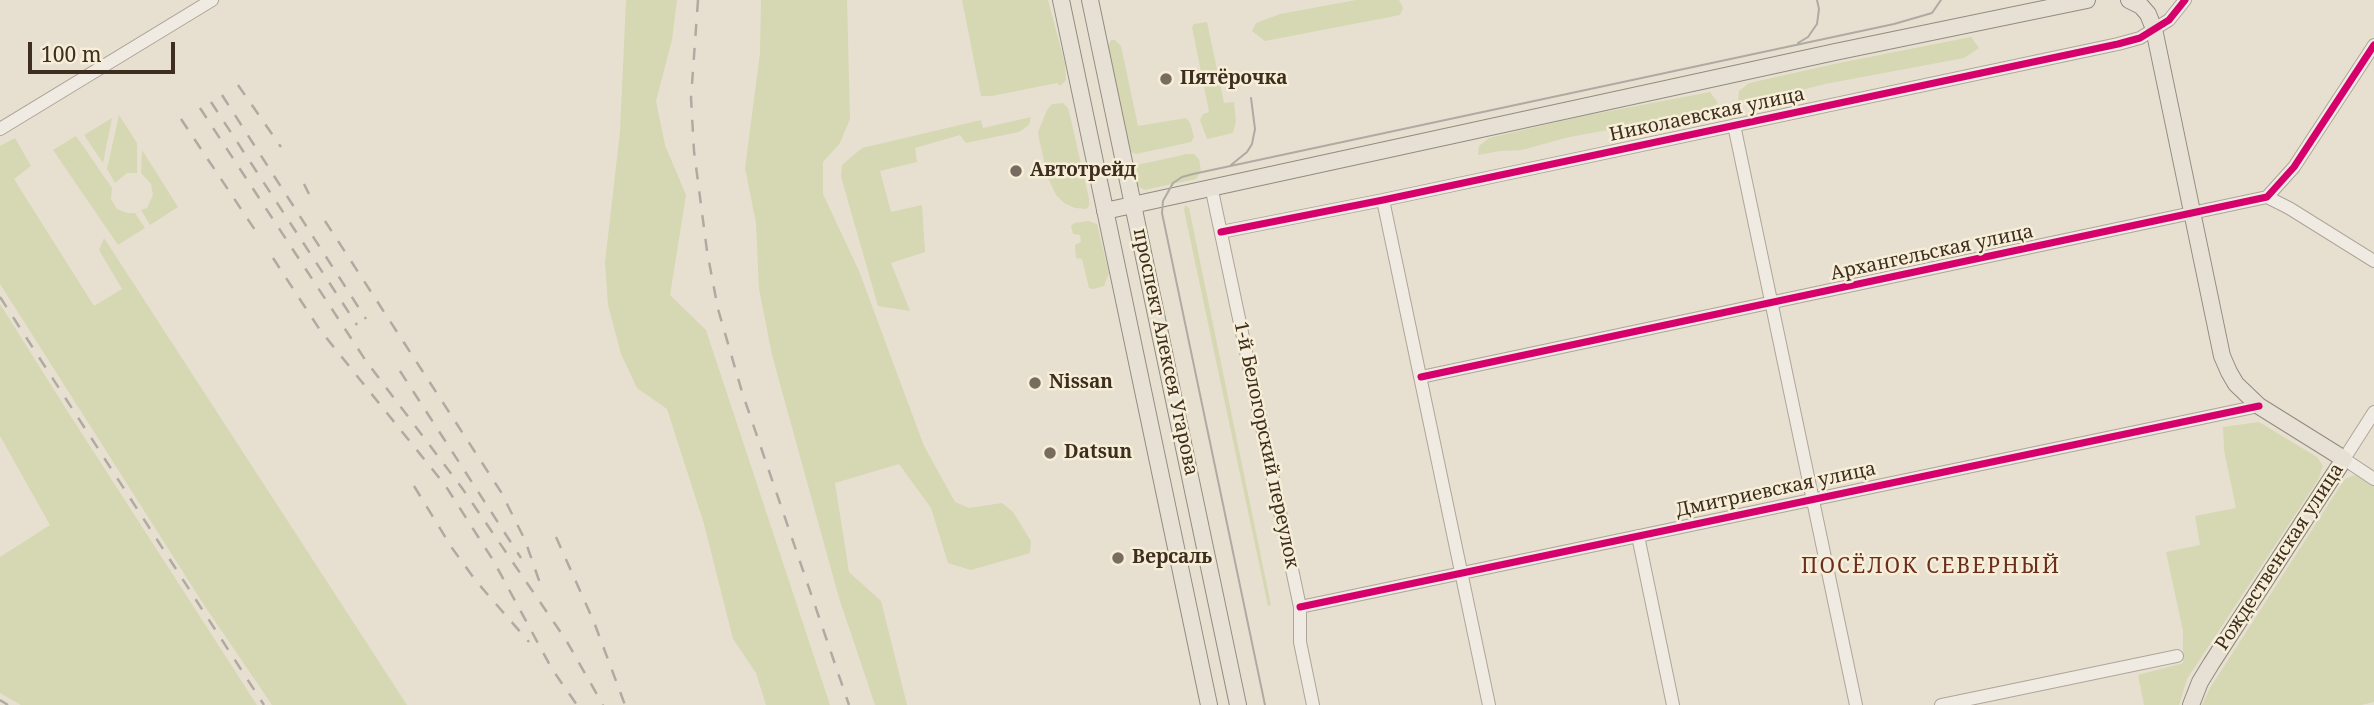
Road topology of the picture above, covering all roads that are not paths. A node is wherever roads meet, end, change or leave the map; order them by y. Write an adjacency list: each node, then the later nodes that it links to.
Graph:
1 (212, 0): 10 (street)
2 (1061, 0): 15 (main road, проспект Алексея Угарова)
3 (1090, 0): 14 (main road, проспект Алексея Угарова)
4 (2087, 0): 11 (main road, Николаевская улица)
5 (2185, 0): 7 (street, Николаевская улица)
6 (2137, 2): 7 (main road)
7 (2154, 29): 9 (street, Николаевская улица); 16 (main road)
8 (2374, 45): 12 (street)
9 (1734, 125): 13 (street, Николаевская улица); 19 (street)
10 (0, 129)
11 (1211, 186): 14 (main road, Николаевская улица); 17 (street, 1-й Белогорский переулок)
12 (2267, 197): 16 (street, Архангельская улица); 18 (street)
13 (1383, 200): 17 (street, Николаевская улица); 20 (street)
14 (1133, 203): 15 (main road, Николаевская улица); 31 (main road, проспект Алексея Угарова)
15 (1105, 211): 30 (main road, проспект Алексея Угарова)
16 (2193, 215): 19 (street, Архангельская улица); 21 (main road)
17 (1221, 232): 28 (street, 1-й Белогорский переулок)
18 (2374, 261)
19 (1770, 302): 20 (street, Архангельская улица); 25 (street)
20 (1421, 377): 27 (street)
21 (2259, 406): 23 (main road); 25 (street, Дмитриевская улица)
22 (2374, 412): 23 (street, Рождественская улица)
23 (2344, 459): 24 (street); 37 (main road, Рождественская улица)
24 (2374, 480)
25 (1812, 499): 26 (street, Дмитриевская улица); 35 (street)
26 (1638, 536): 27 (street, Дмитриевская улица); 34 (street)
27 (1462, 573): 28 (street, Дмитриевская улица); 33 (street)
28 (1300, 607): 32 (street, 1-й Белогорский переулок)
29 (2177, 656): 36 (street)
30 (1209, 705)
31 (1238, 705)
32 (1313, 705)
33 (1489, 705)
34 (1673, 705)
35 (1856, 705)
36 (1941, 705)
37 (2191, 705)

